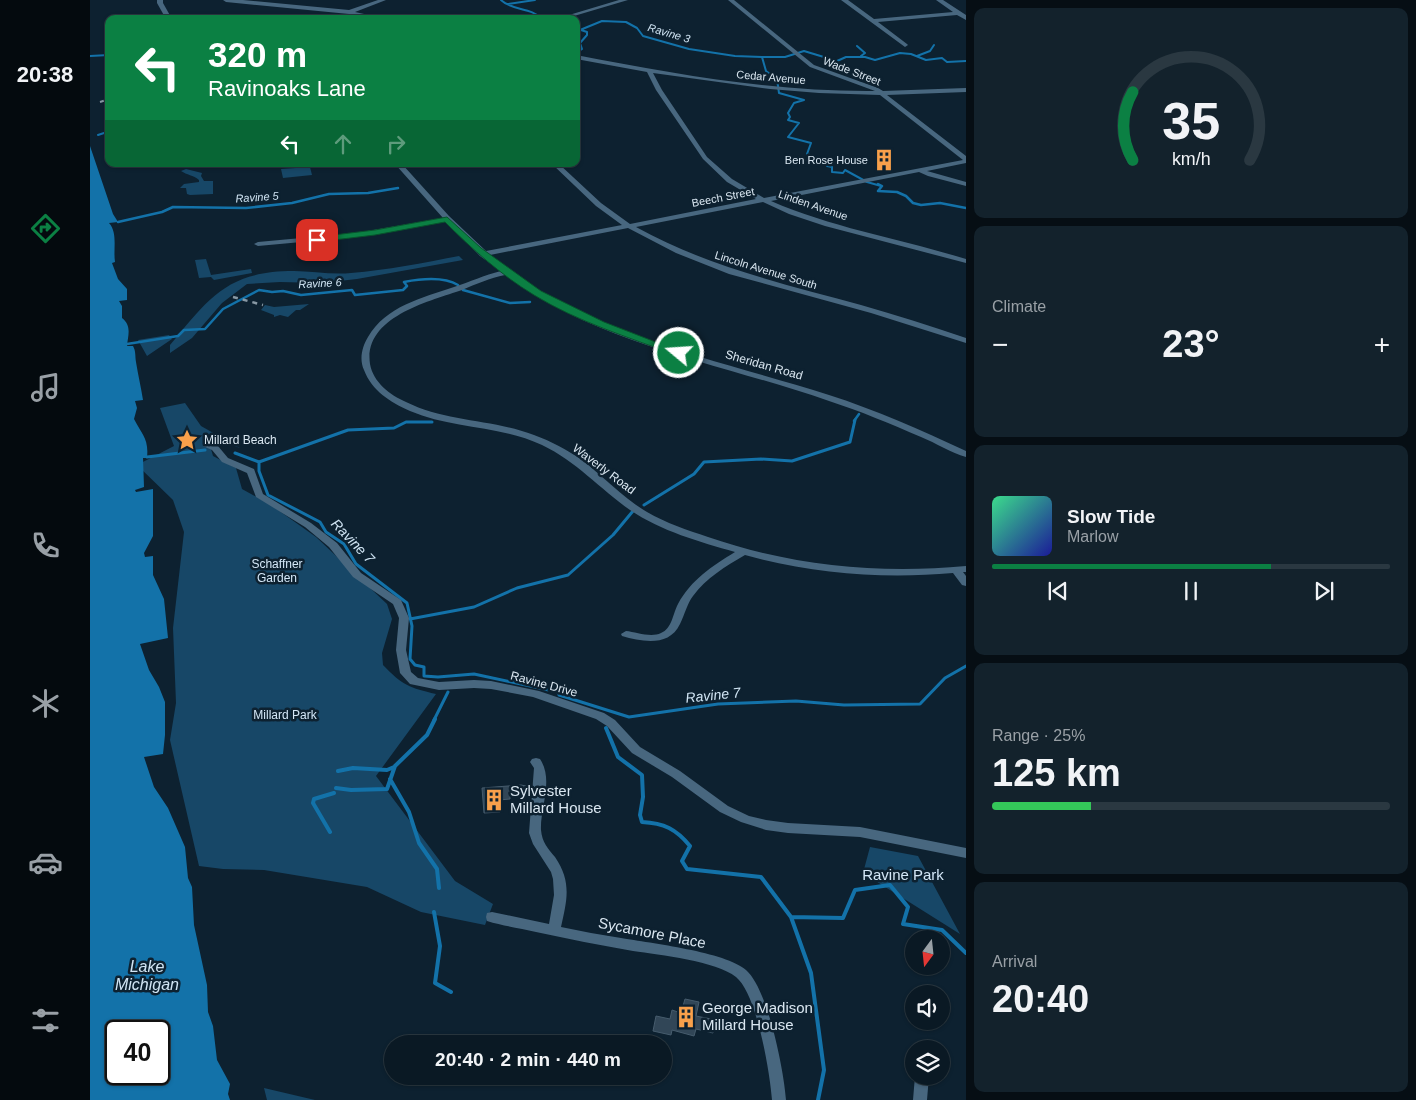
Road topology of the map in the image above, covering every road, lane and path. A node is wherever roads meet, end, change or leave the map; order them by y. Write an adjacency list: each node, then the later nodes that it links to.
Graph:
1 (160, 0): 13 (street)
2 (226, 0): 9 (street)
3 (297, 0): 9 (street)
4 (383, 0): 10 (street)
5 (625, 0): 12 (street)
6 (731, 0): 22 (street, Wade Street)
7 (844, 0): 17 (street)
8 (939, 0): 11 (street)
9 (292, 6): 10 (street)
10 (348, 12): 14 (street); 15 (street)
11 (958, 13): 16 (street); 17 (street)
12 (572, 14)
13 (167, 15)
14 (346, 15)
15 (363, 15)
16 (966, 18)
17 (874, 21): 18 (street)
18 (905, 45)
19 (580, 58): 20 (street, Cedar Avenue)
20 (650, 72): 22 (street, Cedar Avenue); 28 (street, Linden Avenue)
21 (966, 90): 22 (street, Cedar Avenue)
22 (881, 93): 23 (street, Wade Street)
23 (966, 160): 26 (street, Beech Street)
24 (401, 167): 29 (street, Sheridan Road)
25 (558, 167): 30 (street, Lincoln Avenue South)
26 (920, 170): 27 (street); 28 (street, Beech Street)
27 (966, 184)
28 (766, 200): 30 (street, Beech Street); 33 (street, Linden Avenue)
29 (447, 219): 31 (street); 32 (street, Sheridan Road)
30 (629, 226): 32 (street, Beech Street); 35 (street, Lincoln Avenue South)
31 (258, 244)
32 (484, 254): 34 (street, Sheridan Road)
33 (966, 261)
34 (508, 272): 37 (street, Sheridan Road); 38 (street, Waverly Road)
35 (966, 341)
36 (208, 446): 43 (street, Ravine Drive)
37 (966, 454)
38 (743, 552): 39 (street, Waverly Road); 41 (street)
39 (961, 570): 40 (street)
40 (966, 583)
41 (626, 634)
42 (536, 762): 45 (street)
43 (966, 853)
44 (492, 917): 45 (street, Sycamore Place)
45 (554, 929): 47 (street, Sycamore Place)
46 (921, 1085): 48 (street)
47 (779, 1100)
48 (920, 1100)

